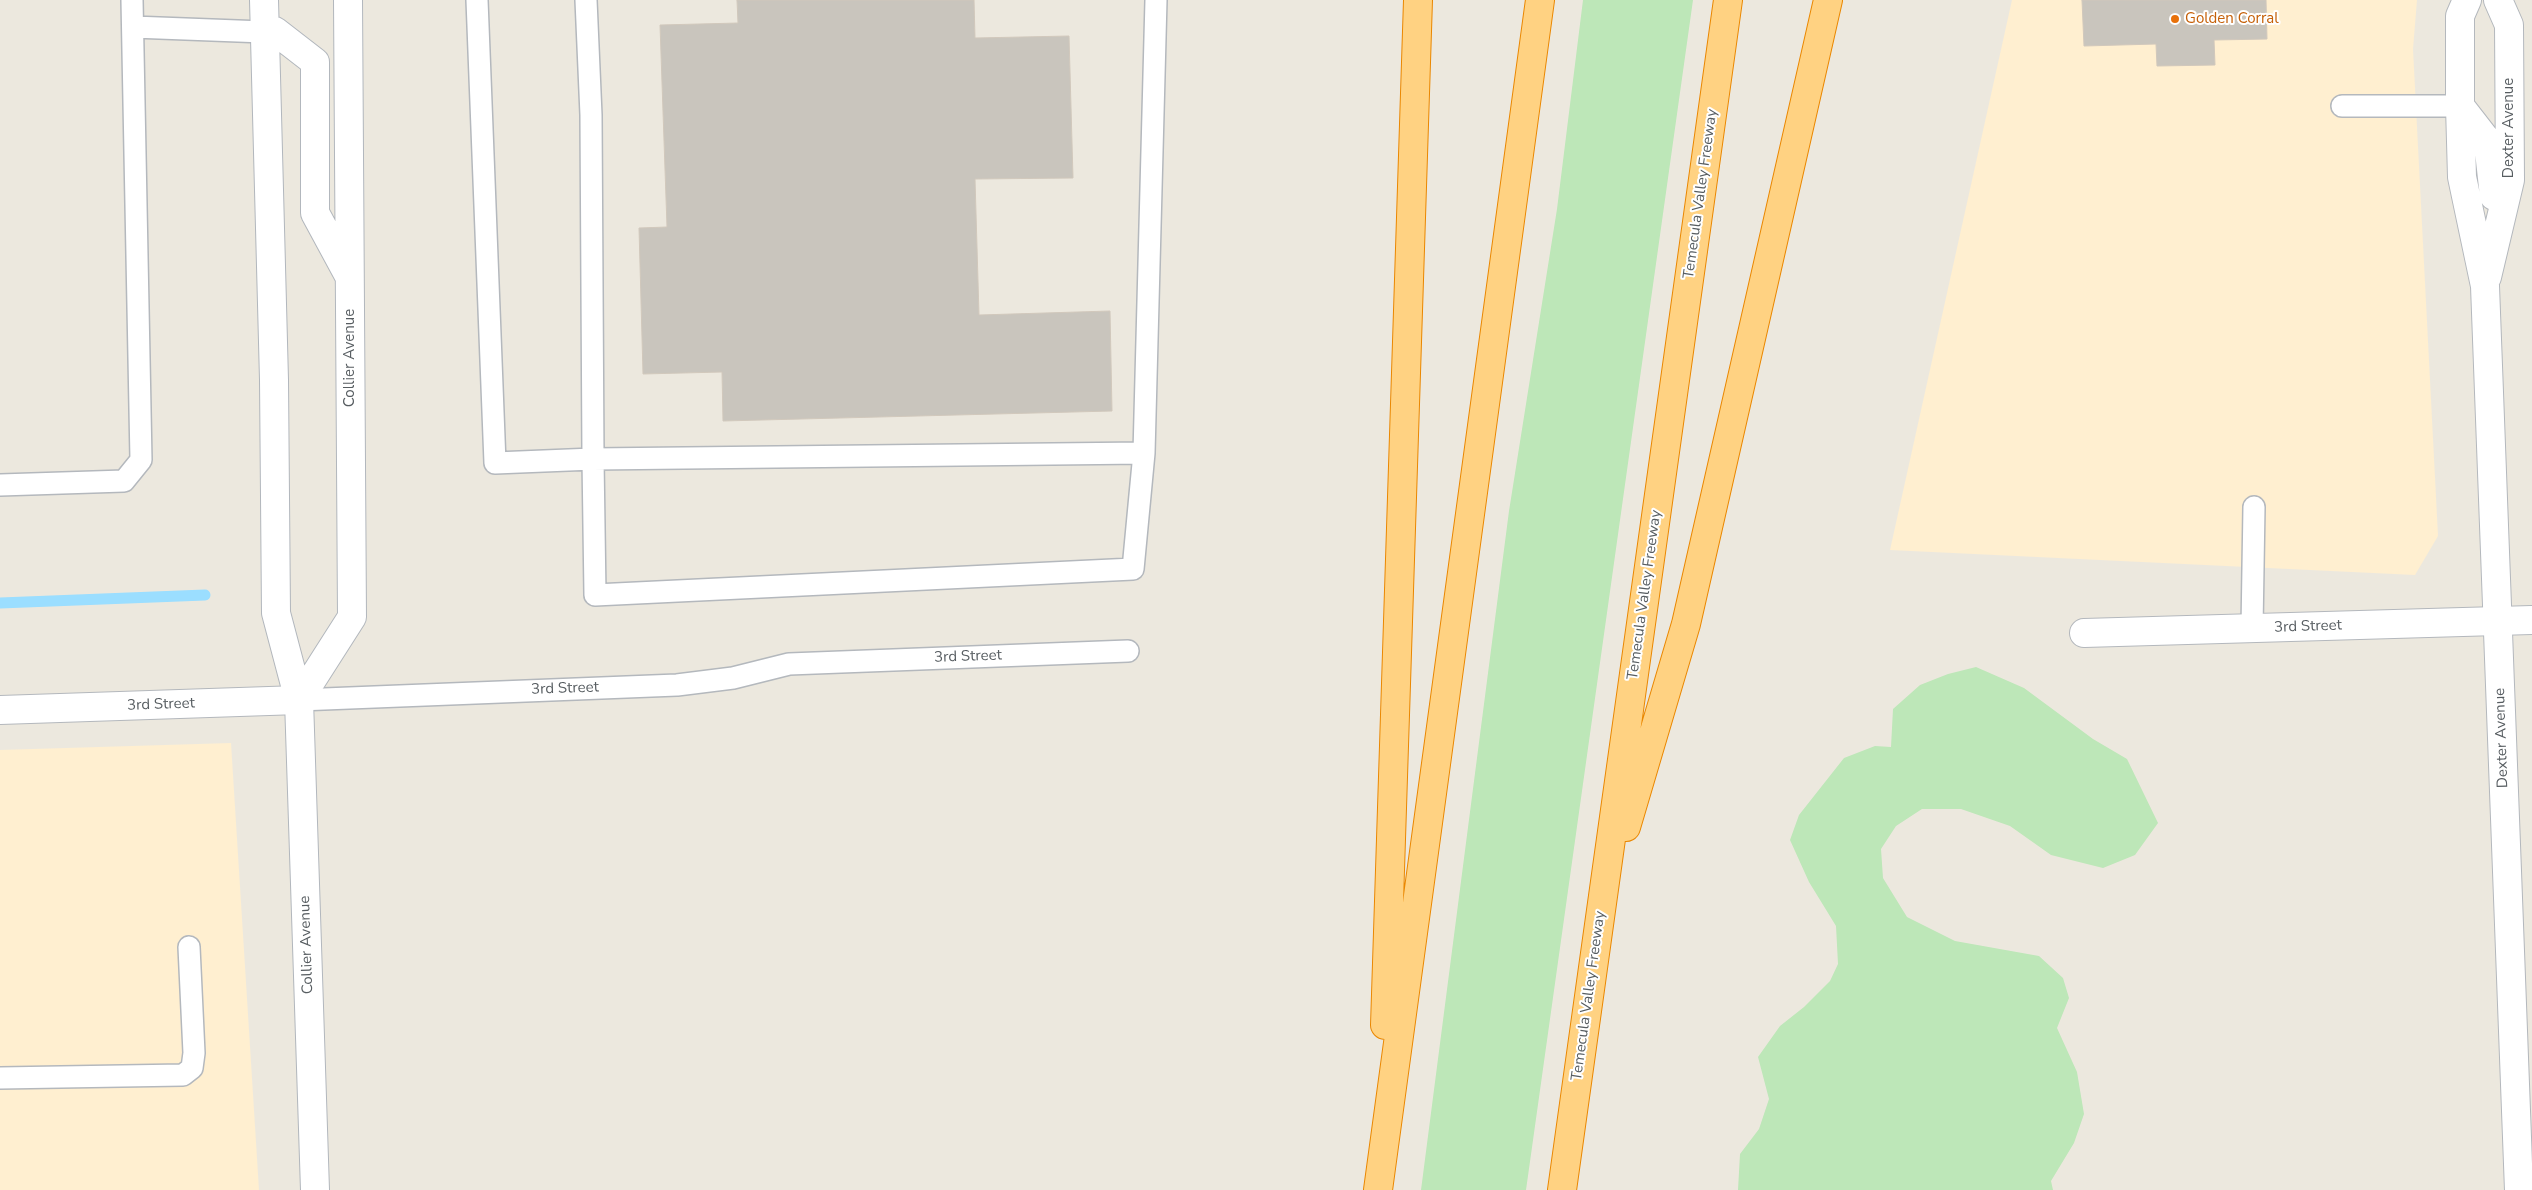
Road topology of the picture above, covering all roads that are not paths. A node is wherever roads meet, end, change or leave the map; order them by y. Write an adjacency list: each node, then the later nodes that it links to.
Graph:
1 (132, 0): 13 (lane)
2 (264, 0): 14 (street, Collier Avenue)
3 (348, 0): 18 (street, Collier Avenue)
4 (477, 0): 21 (lane)
5 (586, 0): 21 (lane)
6 (1156, 0): 20 (lane)
7 (1418, 0): 34 (highway)
8 (1540, 0): 34 (highway)
9 (1728, 0): 31 (highway, Temecula Valley Freeway)
10 (1828, 0): 31 (highway)
11 (2467, 0): 16 (street, Dexter Avenue)
12 (2498, 0): 17 (street, Dexter Avenue)
13 (133, 27): 14 (lane); 22 (lane)
14 (264, 32): 18 (street); 29 (street, Collier Avenue)
15 (2342, 106): 16 (lane)
16 (2460, 106): 17 (street); 19 (street, Dexter Avenue)
17 (2498, 230): 19 (street, Dexter Avenue)
18 (350, 277): 29 (street, Collier Avenue)
19 (2485, 286): 25 (street, Dexter Avenue)
20 (1144, 452): 21 (lane); 21 (lane)
21 (593, 459)
22 (0, 486)
23 (2254, 507): 26 (lane)
24 (2532, 620): 25 (street, 3rd Street)
25 (2498, 621): 26 (street, 3rd Street); 37 (street, Dexter Avenue)
26 (2252, 628): 27 (street, 3rd Street)
27 (2084, 633)
28 (1128, 650): 29 (lane, 3rd Street)
29 (299, 700): 30 (street, 3rd Street); 35 (street, Collier Avenue)
30 (0, 710)
31 (1600, 915): 36 (highway, Temecula Valley Freeway)
32 (189, 947): 33 (lane)
33 (0, 1078)
34 (1379, 1184)
35 (315, 1190)
36 (1562, 1190)
37 (2519, 1190)

